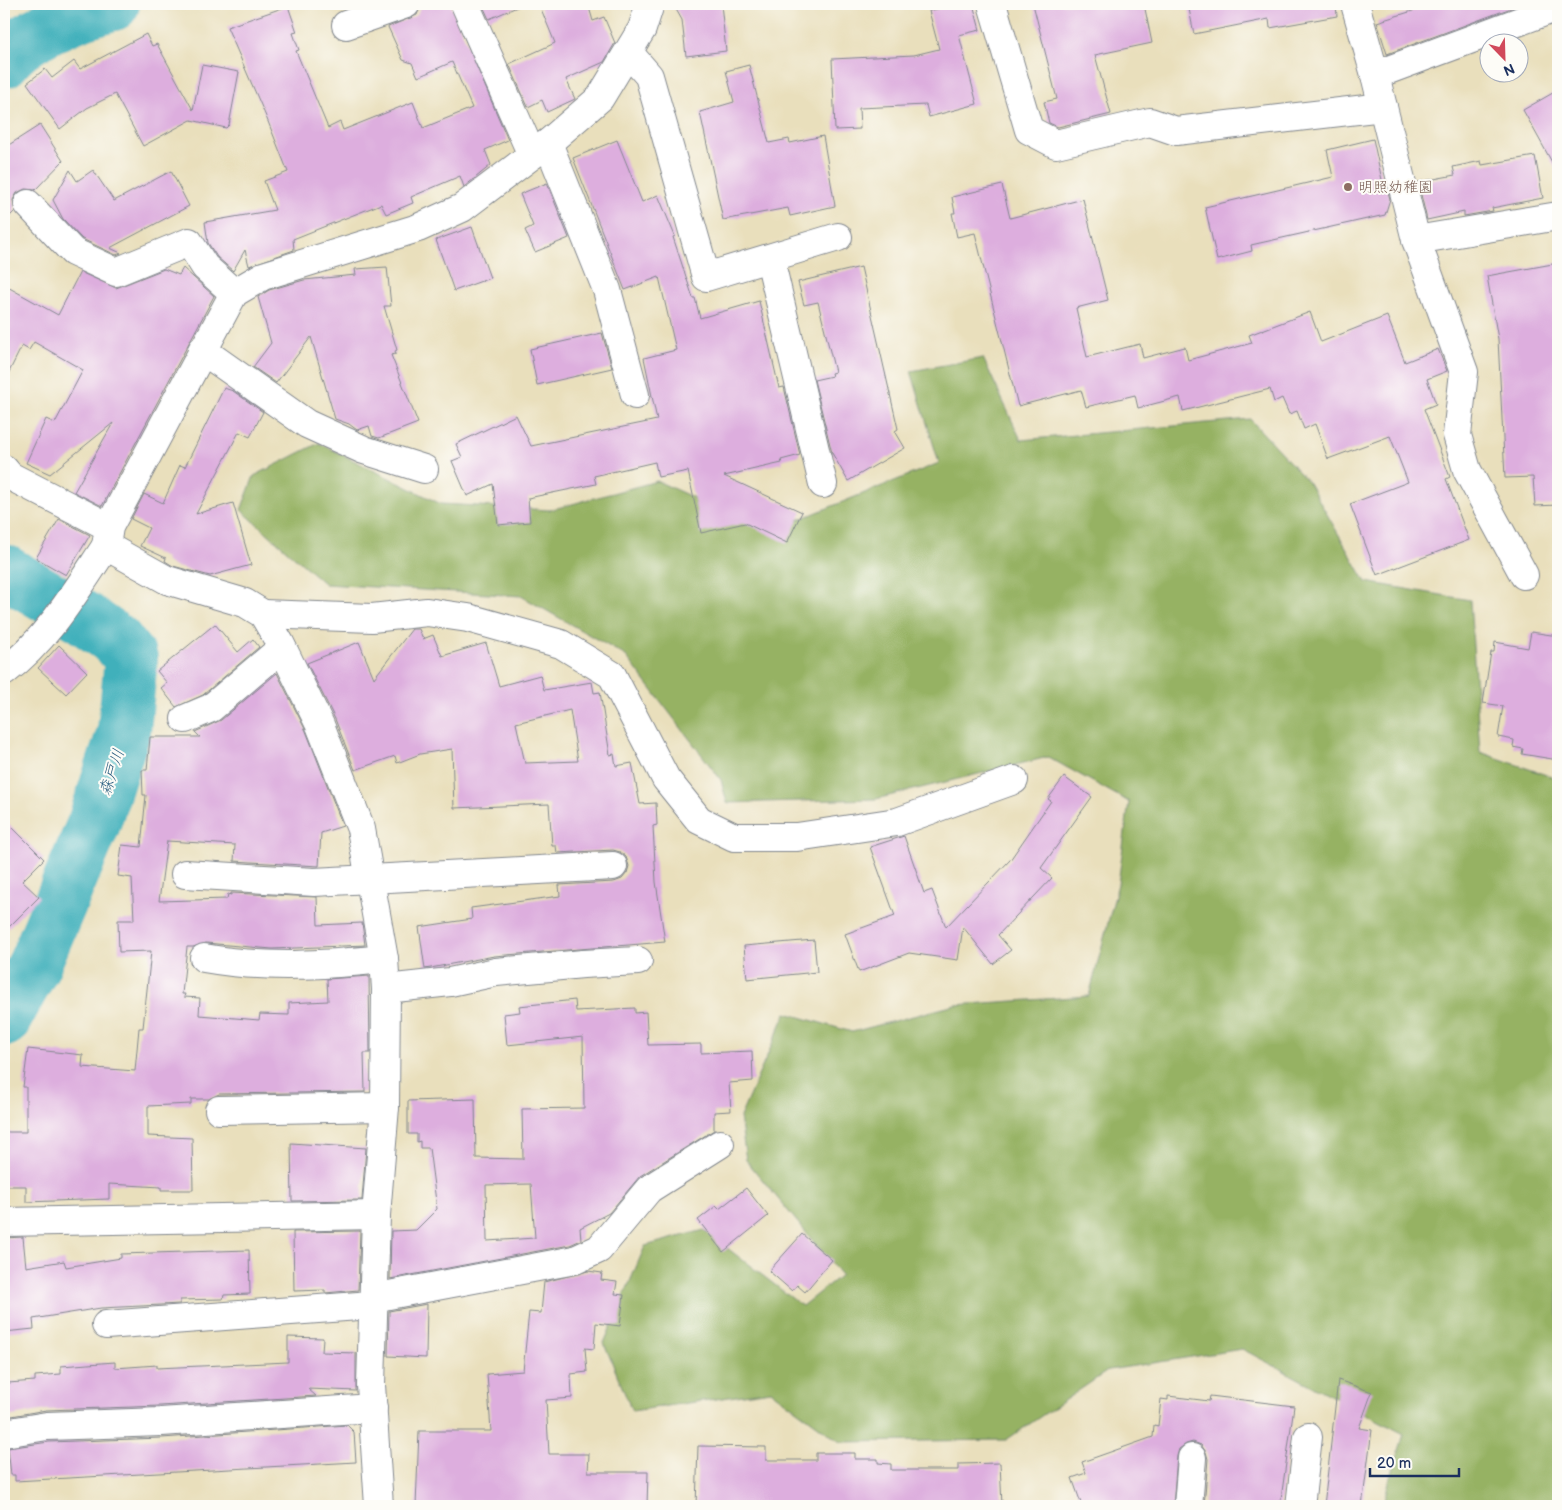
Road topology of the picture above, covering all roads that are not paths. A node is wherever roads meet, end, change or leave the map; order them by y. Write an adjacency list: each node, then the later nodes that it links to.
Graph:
1 (406, 4): 7 (street)
2 (466, 4): 11 (street)
3 (650, 4): 8 (street)
4 (992, 4): 10 (street)
5 (1355, 4): 9 (street)
6 (1558, 7): 9 (street)
7 (346, 25)
8 (629, 53): 11 (street); 16 (street)
9 (1375, 76): 10 (street)
10 (1383, 107): 15 (street)
11 (540, 149): 17 (street); 19 (street)
12 (28, 204): 17 (street)
13 (1558, 216): 15 (street)
14 (838, 237): 16 (street)
15 (1416, 240): 24 (street)
16 (770, 259): 22 (street)
17 (234, 293): 18 (street)
18 (202, 350): 21 (street); 23 (street)
19 (635, 395)
20 (4, 469): 23 (street)
21 (424, 469)
22 (823, 484)
23 (107, 537): 25 (street); 27 (street)
24 (1524, 575)
25 (263, 614): 26 (street); 29 (street)
26 (282, 648): 28 (street); 32 (street)
27 (4, 672)
28 (185, 719)
29 (1014, 780)
30 (613, 866): 32 (street)
31 (185, 874): 32 (street)
32 (371, 879): 34 (street)
33 (204, 958): 34 (street)
34 (384, 959): 36 (street)
35 (638, 961): 36 (street)
36 (386, 989): 37 (street)
37 (385, 1107): 38 (street); 40 (street)
38 (219, 1110)
39 (720, 1144): 42 (street)
40 (376, 1215): 41 (street); 42 (street)
41 (4, 1222)
42 (372, 1302): 43 (street); 44 (street)
43 (106, 1325)
44 (373, 1408): 45 (street); 48 (street)
45 (4, 1433)
46 (1308, 1437): 50 (street)
47 (1192, 1458): 49 (street)
48 (379, 1506)
49 (1188, 1506)
50 (1300, 1506)

